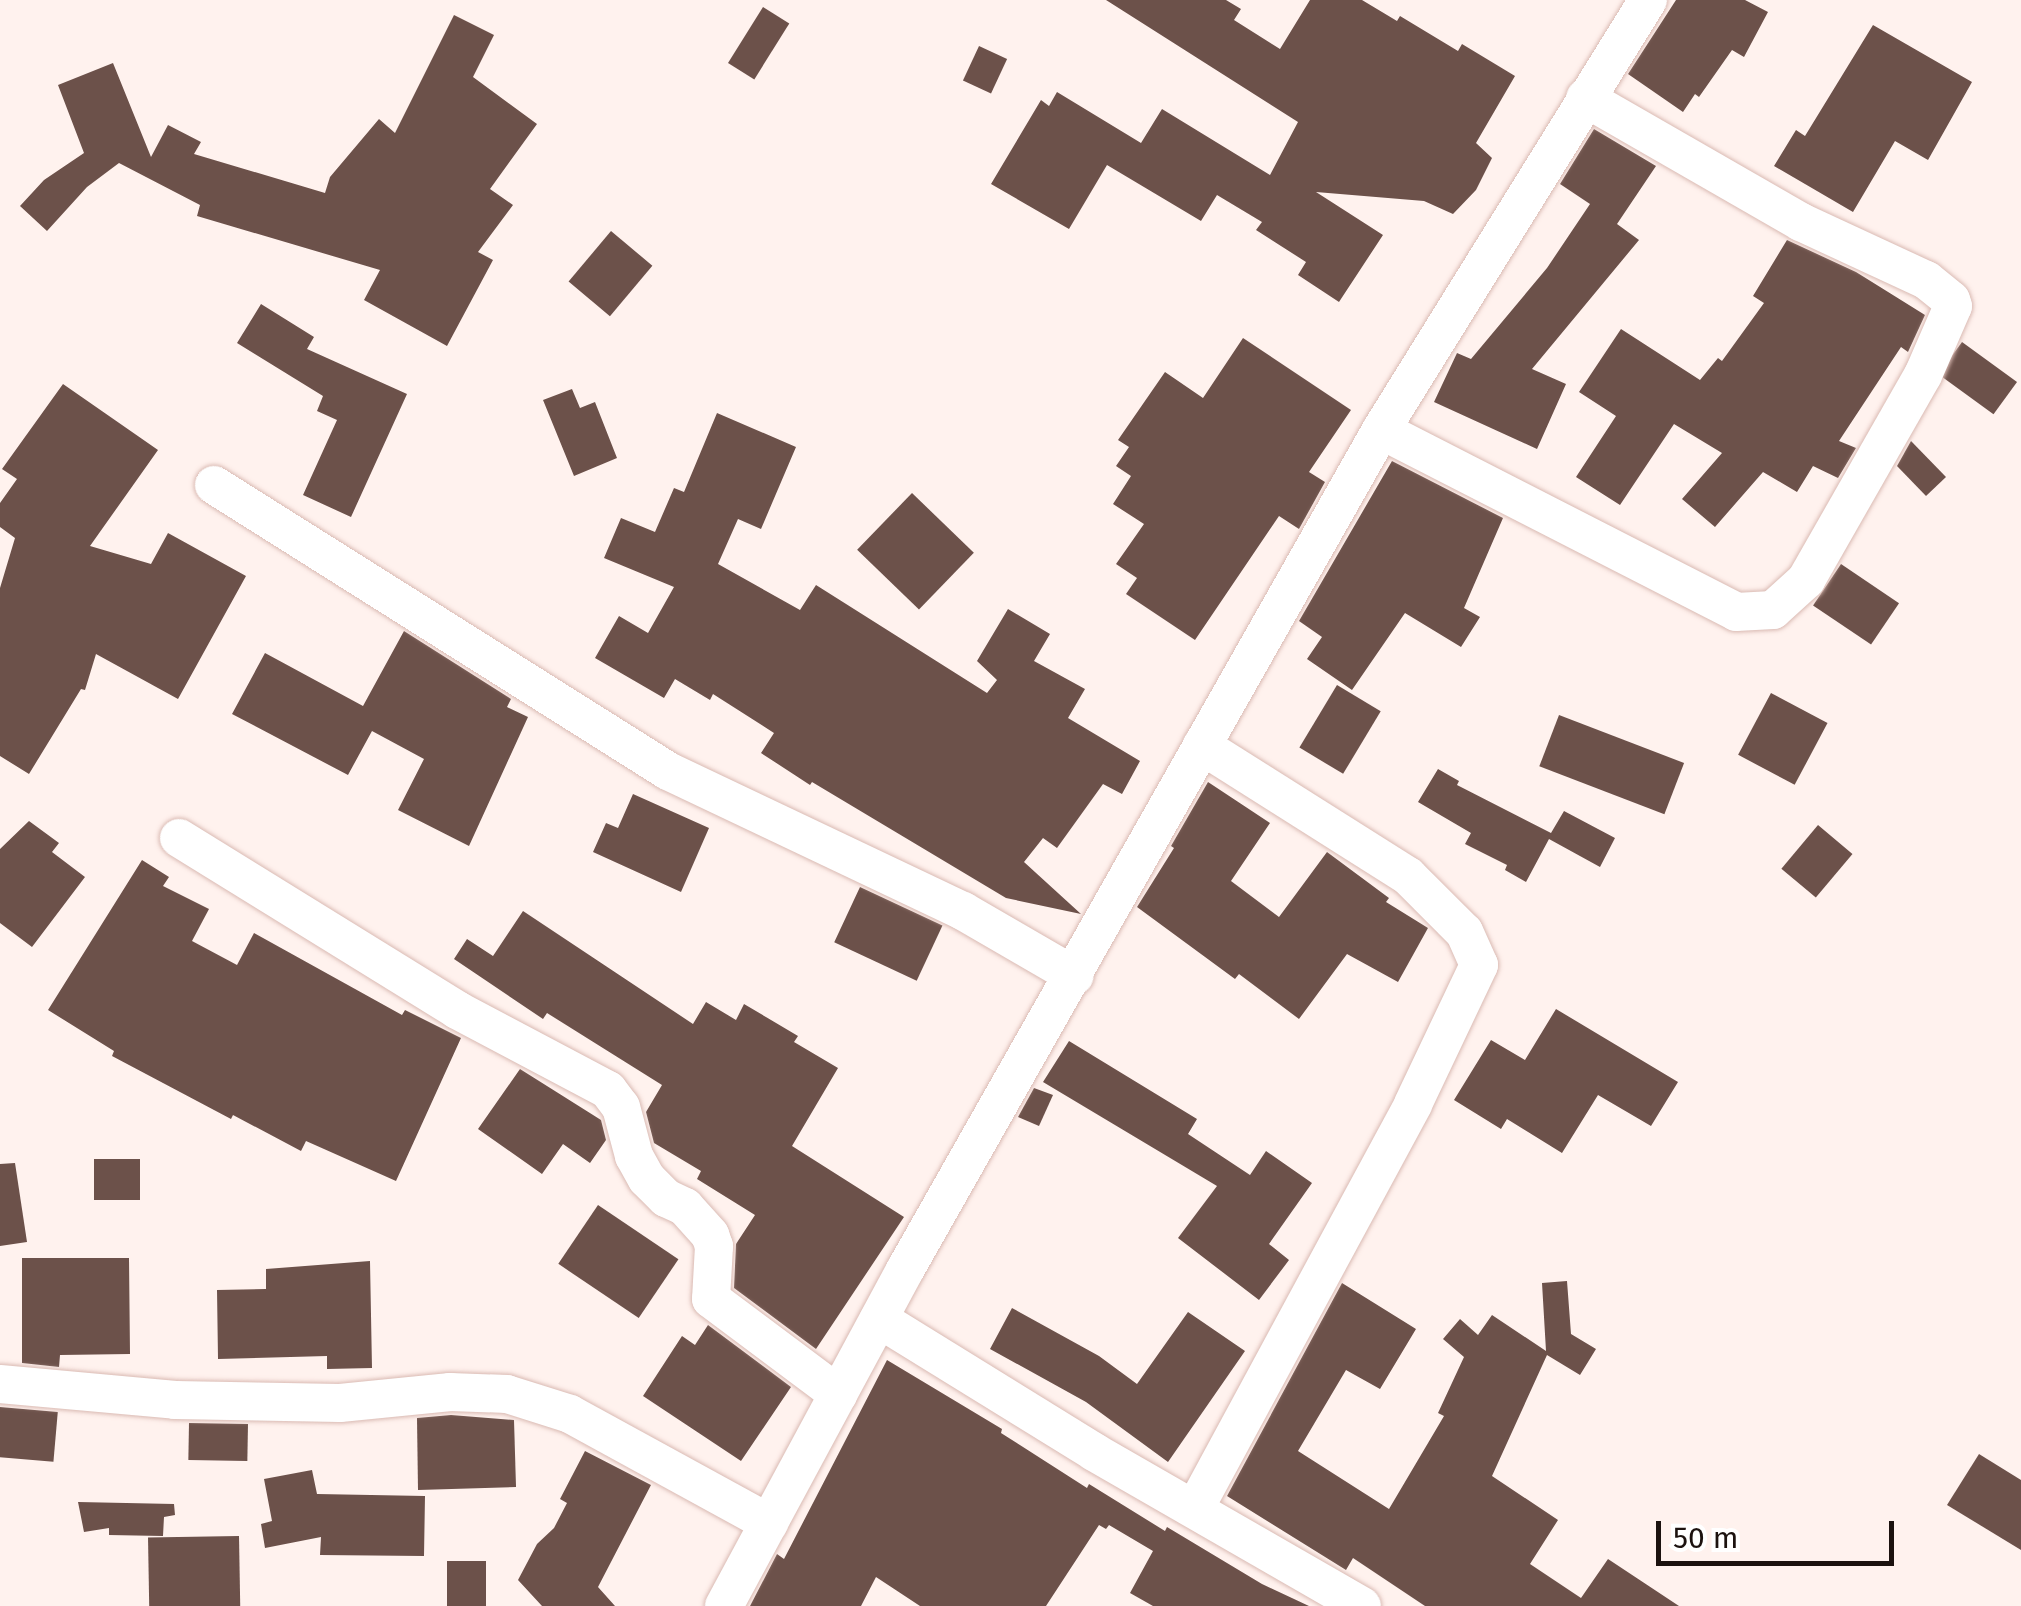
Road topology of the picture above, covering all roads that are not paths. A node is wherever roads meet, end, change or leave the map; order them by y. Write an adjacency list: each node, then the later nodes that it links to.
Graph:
1 (1648, 0): 2 (street)
2 (1586, 98): 3 (street); 3 (street)
3 (1380, 430): 5 (street)
4 (214, 485): 7 (street)
5 (1202, 746): 7 (street); 11 (street)
6 (179, 838): 10 (street)
7 (1075, 976): 8 (street)
8 (879, 1319): 10 (street); 11 (street)
9 (0, 1384): 12 (street)
10 (838, 1394): 12 (street)
11 (1195, 1508): 14 (street)
12 (769, 1523): 13 (street)
13 (724, 1606)
14 (1362, 1606)

